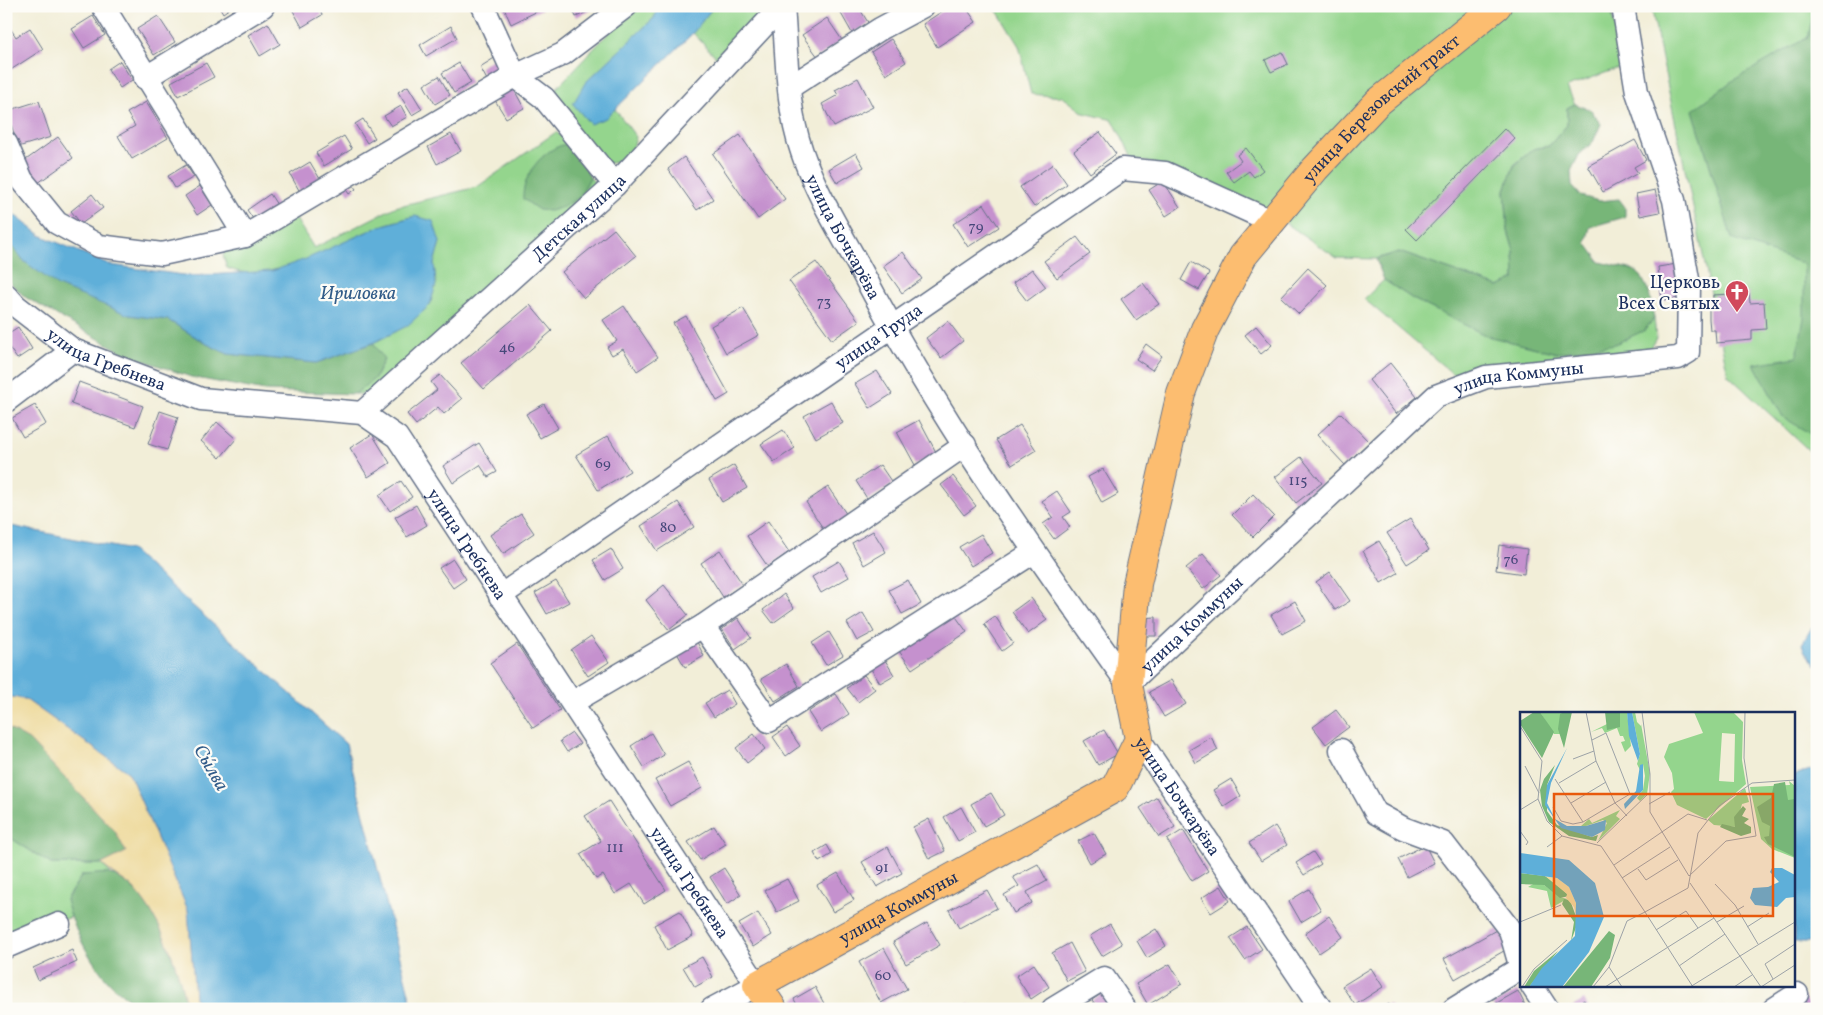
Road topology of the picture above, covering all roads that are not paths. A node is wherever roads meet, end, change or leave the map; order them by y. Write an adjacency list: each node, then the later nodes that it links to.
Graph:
1 (103, 6): 10 (street)
2 (262, 6): 10 (street)
3 (483, 6): 9 (street)
4 (626, 6): 9 (street)
5 (783, 6): 11 (street, улица Бочкарёва); 13 (street, Детская улица)
6 (923, 6): 11 (street)
7 (1497, 6): 14 (main road, улица Березовский тракт)
8 (1623, 6): 25 (street, улица Коммуны)
9 (515, 76): 13 (street); 15 (street)
10 (145, 78): 15 (street)
11 (790, 87): 17 (street, улица Бочкарёва)
12 (6, 143): 15 (street)
13 (615, 185): 20 (street, Детская улица)
14 (1273, 222): 17 (street, улица Труда); 25 (main road, улица Коммуны)
15 (244, 236)
16 (6, 295): 18 (street, улица Гребнева)
17 (892, 329): 21 (street, улица Бочкарёва); 23 (street, улица Труда)
18 (73, 350): 19 (street); 20 (street, улица Гребнева)
19 (6, 401)
20 (362, 413): 23 (street, улица Гребнева)
21 (966, 445): 22 (street, улица Бочкарёва); 24 (street)
22 (1034, 552): 24 (street); 25 (street, улица Бочкарёва)
23 (500, 596): 26 (street, улица Гребнева)
24 (703, 626): 26 (street)
25 (1128, 684): 27 (main road, улица Бочкарёва)
26 (573, 702): 33 (street, улица Гребнева)
27 (1140, 739): 33 (main road, улица Коммуны); 40 (street, улица Бочкарёва)
28 (1342, 750): 31 (street)
29 (59, 924): 30 (street)
30 (6, 947)
31 (1520, 961)
32 (1520, 975): 41 (street)
33 (758, 985): 36 (street, улица Коммуны); 37 (main road, улица Гребнева)
34 (1534, 988): 42 (street)
35 (1798, 994): 43 (street)
36 (712, 1009)
37 (773, 1009)
38 (1054, 1009): 39 (street)
39 (1125, 1009)
40 (1321, 1009)
41 (1454, 1009)
42 (1547, 1009)
43 (1774, 1009)

